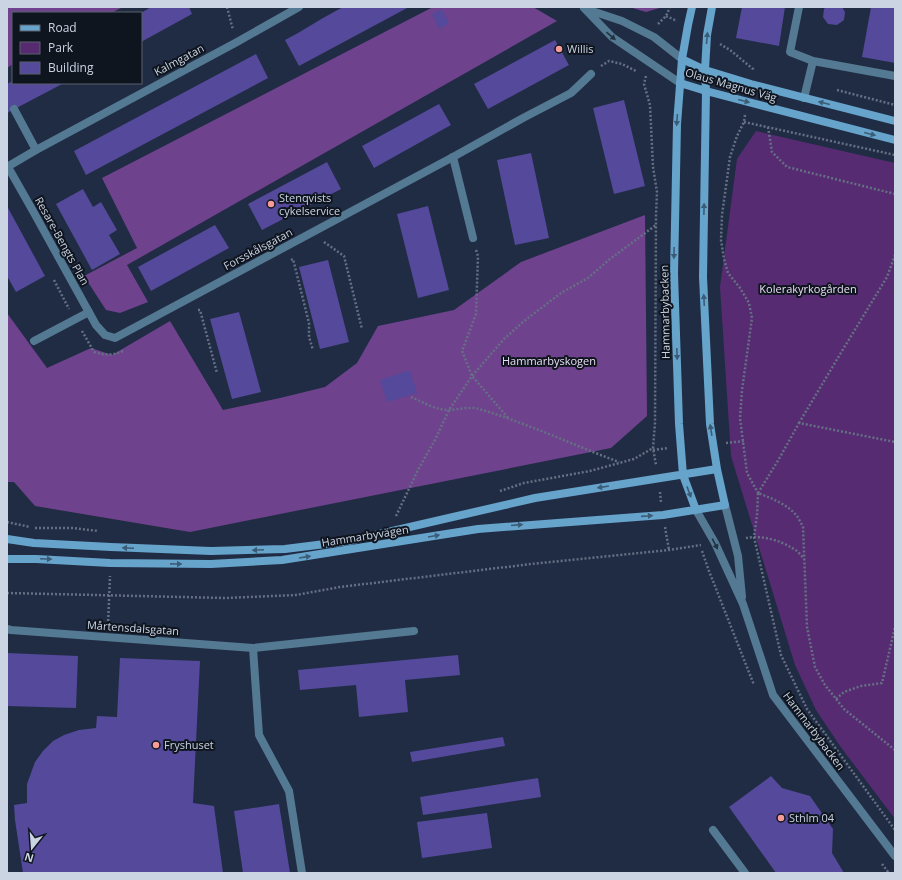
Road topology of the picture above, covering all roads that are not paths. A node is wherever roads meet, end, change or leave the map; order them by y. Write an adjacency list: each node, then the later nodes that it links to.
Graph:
1 (299, 7): 17 (street, Kalmgatan)
2 (583, 7): 6 (street, Olaus Magnus Väg); 11 (street, Olaus Magnus Väg, one-way to 11)
3 (692, 7): 6 (main road, Hammarbybacken)
4 (712, 7): 8 (main road, Hammarbybacken, one-way to 4)
5 (799, 7): 7 (street)
6 (682, 58): 8 (main road, Olaus Magnus Väg); 11 (main road, Hammarbybacken)
7 (813, 62): 10 (street); 13 (street)
8 (705, 70): 12 (main road, Hammarbybacken); 13 (main road, Olaus Magnus Väg)
9 (591, 74): 18 (street, Forsskålsgatan)
10 (895, 76)
11 (680, 83): 12 (main road, Olaus Magnus Väg); 25 (main road, Hammarbybacken, one-way to 25)
12 (706, 91): 16 (main road, Olaus Magnus Väg, one-way to 16); 24 (main road, Hammarbybacken, one-way to 12)
13 (804, 98): 15 (main road, Olaus Magnus Väg, one-way to 13)
14 (14, 109): 17 (street)
15 (895, 121)
16 (895, 140)
17 (36, 150): 19 (street, Kalmgatan)
18 (453, 157): 20 (street); 22 (street, Forsskålsgatan)
19 (7, 167): 21 (street, Resare-Bengts Plan)
20 (473, 238)
21 (89, 312): 22 (street, Resare-Bengts Plan); 23 (street)
22 (96, 325)
23 (34, 341)
24 (717, 469): 25 (main road, Hammarbyvägen); 26 (main road, Hammarbybacken)
25 (683, 475): 27 (main road, Hammarbybacken, one-way to 27); 28 (main road, Hammarbyvägen, one-way to 28)
26 (725, 504): 27 (main road, Hammarbyvägen); 30 (street, Hammarbybacken)
27 (696, 510): 29 (main road, Hammarbyvägen, one-way to 27); 30 (street, Hammarbybacken, one-way to 30)
28 (7, 539)
29 (7, 559)
30 (742, 604): 35 (street, Hammarbybacken)
31 (8, 628): 33 (street, Mårtensdalsgatan)
32 (414, 631): 33 (street, Mårtensdalsgatan)
33 (253, 648): 37 (street)
34 (713, 830): 38 (street)
35 (892, 845): 36 (street, Hammarbybacken)
36 (895, 856)
37 (302, 873)
38 (745, 873)

